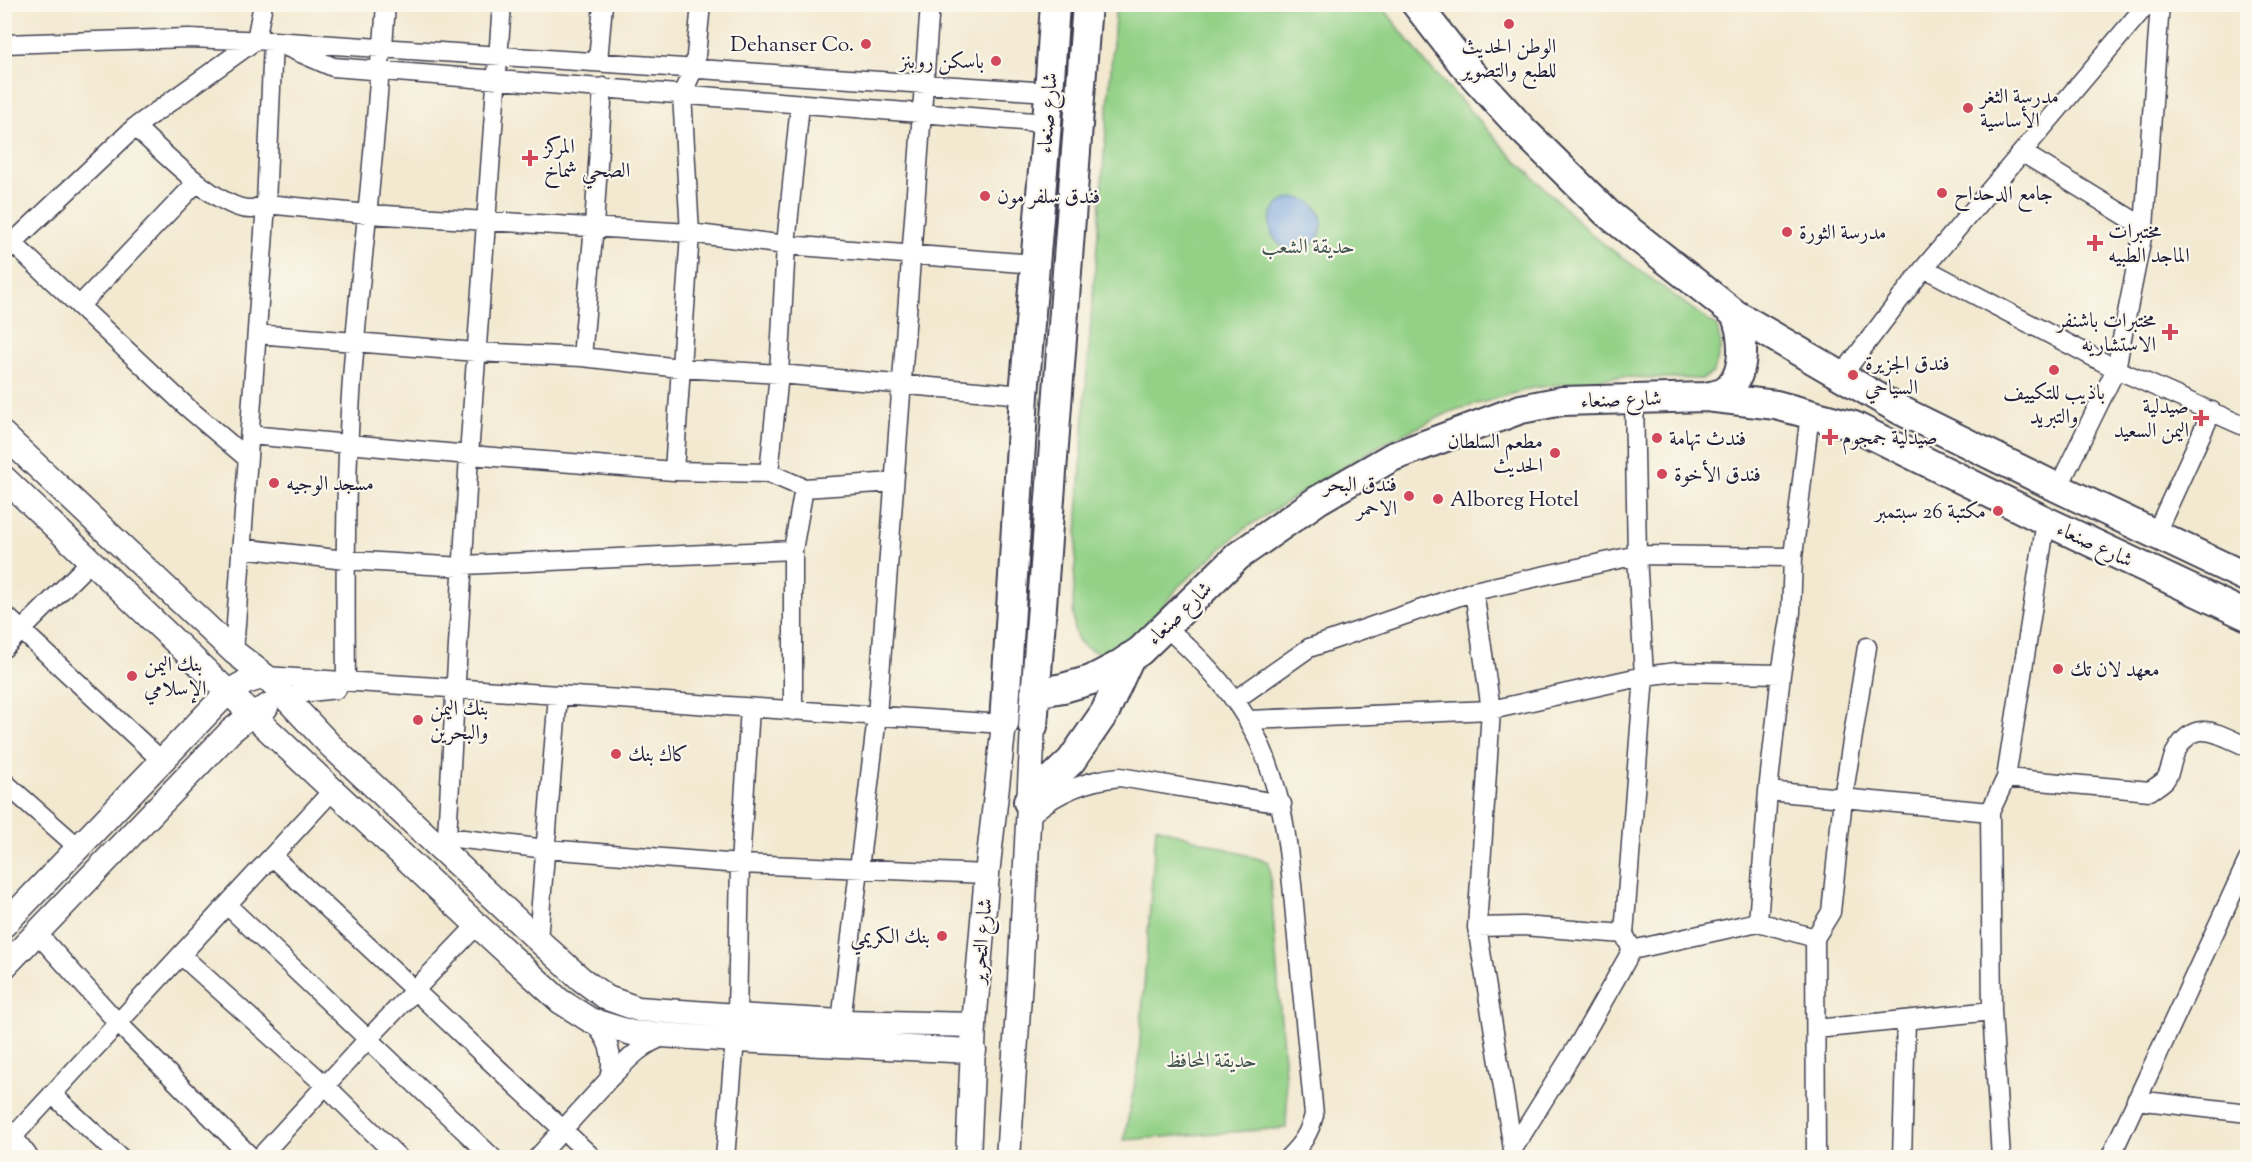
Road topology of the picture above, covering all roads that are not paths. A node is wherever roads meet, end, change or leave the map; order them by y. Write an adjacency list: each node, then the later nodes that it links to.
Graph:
1 (263, 4): 12 (street)
2 (386, 4): 14 (street)
3 (502, 4): 15 (street)
4 (603, 4): 16 (street)
5 (701, 4): 17 (street)
6 (930, 4): 20 (street)
7 (1054, 4): 22 (highway, شارع صنعاء)
8 (1087, 4): 95 (highway, شارع صنعاء)
9 (1416, 4): 42 (highway, شارع صنعاء)
10 (2147, 4): 28 (street)
11 (2160, 4): 34 (street)
12 (265, 40): 13 (street); 14 (street); 18 (street); 27 (street); 30 (street)
13 (4, 44)
14 (381, 48): 15 (street); 18 (street)
15 (498, 55): 16 (street); 19 (street)
16 (598, 61): 17 (street)
17 (693, 68): 20 (street); 23 (street)
18 (380, 71): 19 (street); 31 (street)
19 (496, 79): 21 (street); 32 (street)
20 (924, 83): 22 (street); 25 (street)
21 (603, 87): 23 (street); 33 (street)
22 (1049, 92): 26 (highway, شارع صنعاء)
23 (682, 94): 24 (street); 35 (street)
24 (800, 104): 25 (street); 37 (street)
25 (922, 113): 26 (street); 38 (street)
26 (1047, 123): 39 (highway, شارع صنعاء)
27 (135, 127): 29 (street); 36 (street)
28 (2023, 153): 34 (street); 40 (street)
29 (196, 183): 30 (street); 41 (street)
30 (266, 204): 31 (street); 43 (street)
31 (368, 214): 32 (street); 44 (street)
32 (486, 222): 33 (street); 45 (street)
33 (594, 226): 35 (street); 46 (street)
34 (2145, 227): 48 (street)
35 (690, 233): 37 (street); 47 (street)
36 (7, 242): 41 (street)
37 (786, 245): 38 (street); 49 (street)
38 (911, 255): 39 (street); 51 (street)
39 (1035, 264): 52 (highway, شارع صنعاء)
40 (1924, 268): 48 (street); 50 (street)
41 (80, 305): 62 (street)
42 (1735, 314): 50 (highway, شارع صنعاء); 53 (highway)
43 (256, 334): 44 (street); 59 (street)
44 (355, 343): 45 (street); 60 (street)
45 (476, 352): 46 (street); 61 (street)
46 (582, 357): 47 (street)
47 (680, 368): 49 (street); 63 (street)
48 (2116, 369): 55 (street); 68 (street)
49 (779, 374): 51 (street); 64 (street)
50 (1842, 375): 68 (highway, شارع صنعاء)
51 (901, 385): 52 (street); 65 (street)
52 (1024, 395): 105 (highway, شارع صنعاء)
53 (1706, 397): 54 (highway, شارع صنعاء); 56 (highway, شارع صنعاء)
54 (1634, 398): 73 (street); 82 (highway, شارع صنعاء)
55 (2212, 411): 57 (street); 70 (street)
56 (1810, 413): 69 (highway, شارع صنعاء); 74 (street)
57 (2247, 428)
58 (4, 435): 86 (main road)
59 (250, 435): 60 (street); 62 (street)
60 (348, 442): 61 (street); 75 (street)
61 (469, 455): 63 (street); 77 (street)
62 (248, 459): 71 (street)
63 (674, 471): 64 (street)
64 (769, 473): 67 (street)
65 (894, 482): 67 (street); 103 (street)
66 (7, 484): 76 (main road)
67 (804, 488): 72 (street)
68 (2058, 488): 70 (highway, شارع صنعاء)
69 (2046, 521): 81 (highway, شارع صنعاء); 109 (street)
70 (2155, 535): 78 (highway, شارع صنعاء)
71 (241, 548): 75 (street); 86 (street)
72 (794, 550): 77 (street); 101 (street)
73 (1637, 555): 74 (street); 79 (street); 90 (street)
74 (1793, 557): 88 (street)
75 (345, 560): 77 (street); 91 (street)
76 (91, 561): 83 (street); 94 (main road)
77 (464, 565): 93 (street)
78 (2247, 578)
79 (1474, 591): 98 (street); 100 (street)
80 (4, 614): 83 (street)
81 (2247, 616)
82 (1166, 627): 87 (highway, شارع صنعاء); 98 (street)
83 (22, 630): 85 (street); 108 (street)
84 (1867, 647): 113 (street)
85 (4, 648)
86 (234, 652): 89 (main road)
87 (1130, 657): 95 (highway, شارع صنعاء); 115 (highway)
88 (1781, 674): 90 (street); 112 (street)
89 (265, 676): 91 (street); 94 (main road); 97 (main road)
90 (1644, 676): 100 (street); 133 (street)
91 (346, 681): 92 (street)
92 (374, 683): 93 (street); 97 (street)
93 (456, 689): 96 (street); 117 (street)
94 (228, 693): 102 (main road); 108 (main road)
95 (1035, 693): 106 (highway, شارع صنعاء)
96 (558, 695): 99 (street); 119 (street)
97 (288, 699): 102 (main road); 117 (main road)
98 (1235, 700): 104 (street)
99 (750, 708): 101 (street); 122 (street)
100 (1491, 710): 104 (street); 129 (street)
101 (794, 711): 103 (street)
102 (252, 714): 111 (main road); 130 (main road)
103 (877, 716): 105 (street); 123 (street)
104 (1248, 720): 114 (street)
105 (1004, 724): 124 (main road, شارع التحرير)
106 (1033, 726): 115 (main road, شارع التحرير)
107 (2247, 747): 109 (street)
108 (162, 761): 118 (main road)
109 (2006, 778): 116 (street)
110 (4, 782): 118 (street)
111 (333, 790): 120 (street); 128 (main road)
112 (1768, 790): 113 (street); 127 (street)
113 (1843, 798): 116 (street); 131 (street)
114 (1282, 804): 115 (street); 168 (street)
115 (1028, 810): 157 (main road, شارع التحرير)
116 (1990, 812): 137 (street)
117 (447, 845): 119 (street); 132 (main road)
118 (79, 848): 126 (main road)
119 (546, 849): 122 (street); 132 (street)
120 (272, 856): 125 (street); 136 (street)
121 (2247, 860): 152 (street)
122 (740, 864): 123 (street); 138 (street)
123 (859, 868): 124 (street); 141 (street)
124 (987, 874): 143 (main road, شارع التحرير)
125 (227, 905): 134 (street); 146 (street)
126 (8, 914)
127 (1758, 922): 131 (street); 133 (street)
128 (477, 925): 136 (street); 139 (main road)
129 (1477, 927): 133 (street); 158 (street)
130 (37, 933): 135 (main road); 142 (street)
131 (1815, 938): 144 (street)
132 (538, 940): 138 (main road)
133 (1628, 942): 158 (street)
134 (181, 955): 142 (street); 150 (street)
135 (4, 967)
136 (415, 991): 146 (street); 154 (street)
137 (1992, 1011): 140 (street); 171 (street)
138 (737, 1016): 141 (main road); 147 (street)
139 (590, 1020): 145 (main road); 149 (street)
140 (1906, 1020): 144 (street); 170 (street)
141 (841, 1022): 143 (main road)
142 (118, 1023): 151 (street); 160 (street)
143 (974, 1025): 148 (main road, شارع التحرير)
144 (1816, 1029): 169 (street)
145 (668, 1035): 147 (main road); 149 (street)
146 (368, 1039): 150 (street); 163 (street)
147 (735, 1040): 148 (main road); 166 (street)
148 (974, 1052): 155 (main road, شارع التحرير)
149 (609, 1079): 154 (street)
150 (326, 1086): 161 (street); 162 (street)
151 (52, 1094): 156 (street); 159 (street)
152 (2136, 1100): 153 (street); 172 (street)
153 (2247, 1113)
154 (563, 1129): 164 (street); 165 (street)
155 (970, 1132): 157 (main road); 167 (main road, شارع التحرير)
156 (13, 1143)
157 (1009, 1146)
158 (1513, 1153)
159 (121, 1158)
160 (252, 1158)
161 (259, 1158)
162 (399, 1158)
163 (493, 1158)
164 (537, 1158)
165 (593, 1158)
166 (725, 1158)
167 (968, 1158)
168 (1288, 1158)
169 (1816, 1158)
170 (1902, 1158)
171 (2001, 1158)
172 (2110, 1158)

